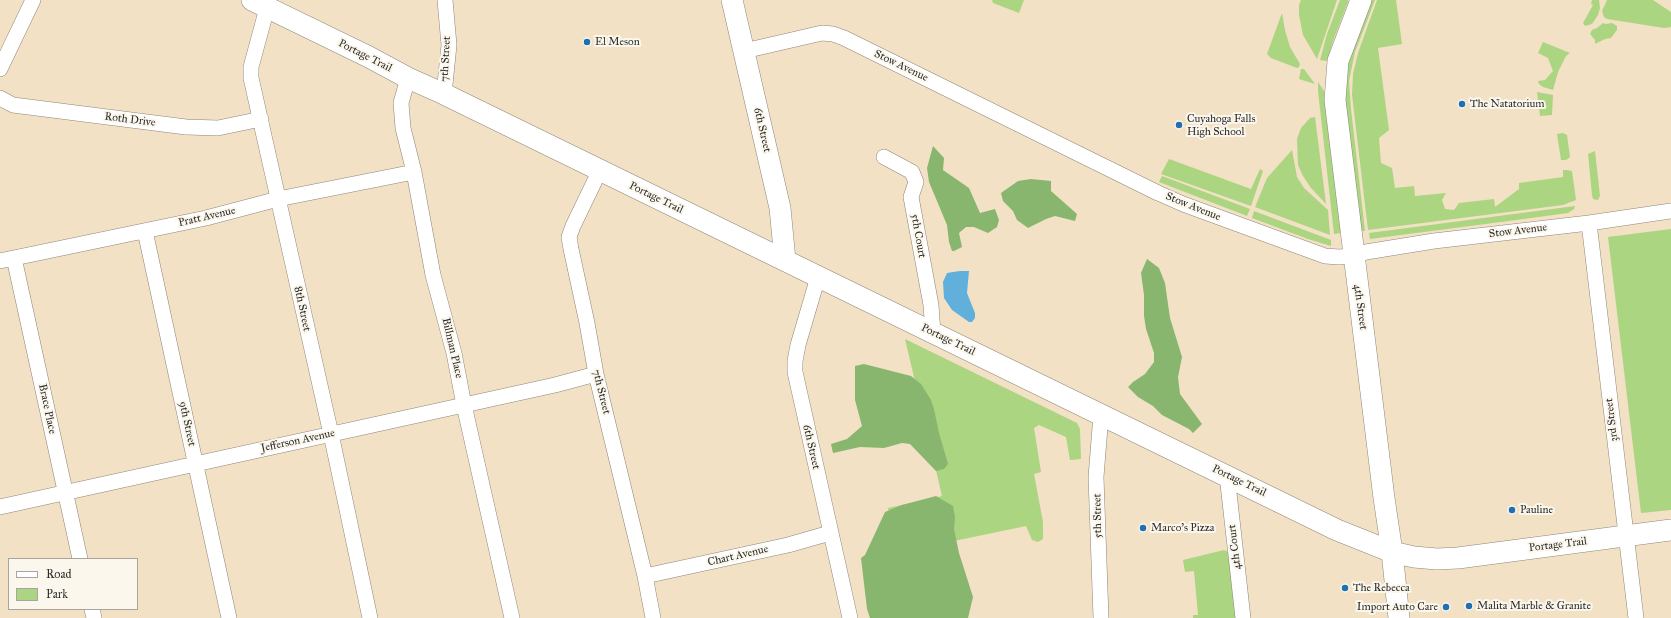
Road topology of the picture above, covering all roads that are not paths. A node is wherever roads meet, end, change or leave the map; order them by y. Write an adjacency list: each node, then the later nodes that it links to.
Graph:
1 (33, 0): 7 (street)
2 (445, 0): 9 (street, 7th Street)
3 (732, 0): 6 (main road, 6th Street)
4 (1361, 0): 19 (main road, 4th Street)
5 (262, 3): 8 (main road, Portage Trail); 11 (street, 8th Street)
6 (744, 51): 19 (street, Stow Avenue); 21 (main road, 6th Street)
7 (0, 69)
8 (408, 78): 9 (main road, Portage Trail); 14 (street, Billman Place)
9 (444, 94): 13 (main road, Portage Trail)
10 (0, 98): 11 (street, Roth Drive)
11 (260, 119): 15 (street, 8th Street)
12 (884, 157): 23 (street, 5th Court)
13 (600, 170): 21 (main road, Portage Trail); 24 (street, 7th Street)
14 (414, 172): 15 (street, Pratt Avenue); 25 (street, Billman Place)
15 (278, 200): 18 (street, Pratt Avenue); 27 (street, 8th Street)
16 (1671, 211): 17 (street, Stow Avenue)
17 (1589, 223): 19 (street, Stow Avenue); 34 (street, 3rd Street)
18 (145, 231): 20 (street, Pratt Avenue); 28 (street, 9th Street)
19 (1353, 256): 35 (main road, 4th Street)
20 (7, 260): 30 (street, Brace Place)
21 (785, 260): 22 (main road, Portage Trail)
22 (818, 277): 23 (main road, Portage Trail); 33 (street, 6th Street)
23 (933, 333): 26 (main road, Portage Trail)
24 (596, 374): 25 (street, Jefferson Avenue); 37 (street, 7th Street)
25 (464, 405): 27 (street, Jefferson Avenue); 40 (street, Billman Place)
26 (1100, 415): 29 (main road, Portage Trail); 43 (street, 5th Street)
27 (331, 434): 28 (street, Jefferson Avenue); 39 (street, 8th Street)
28 (195, 464): 30 (street, Jefferson Avenue); 38 (street, 9th Street)
29 (1227, 475): 35 (main road, Portage Trail); 44 (street, 4th Court)
30 (66, 492): 31 (street, Jefferson Avenue); 36 (street, Brace Place)
31 (0, 507)
32 (1671, 530): 34 (main road, Portage Trail)
33 (830, 533): 37 (street, Chart Avenue); 42 (street, 6th Street)
34 (1626, 536): 35 (main road, Portage Trail); 46 (street, 3rd Street)
35 (1392, 552): 45 (main road, 4th Street)
36 (80, 558)
37 (645, 576): 41 (street, 7th Street)
38 (229, 618)
39 (370, 618)
40 (512, 618)
41 (653, 618)
42 (850, 618)
43 (1101, 618)
44 (1243, 618)
45 (1399, 618)
46 (1636, 618)

